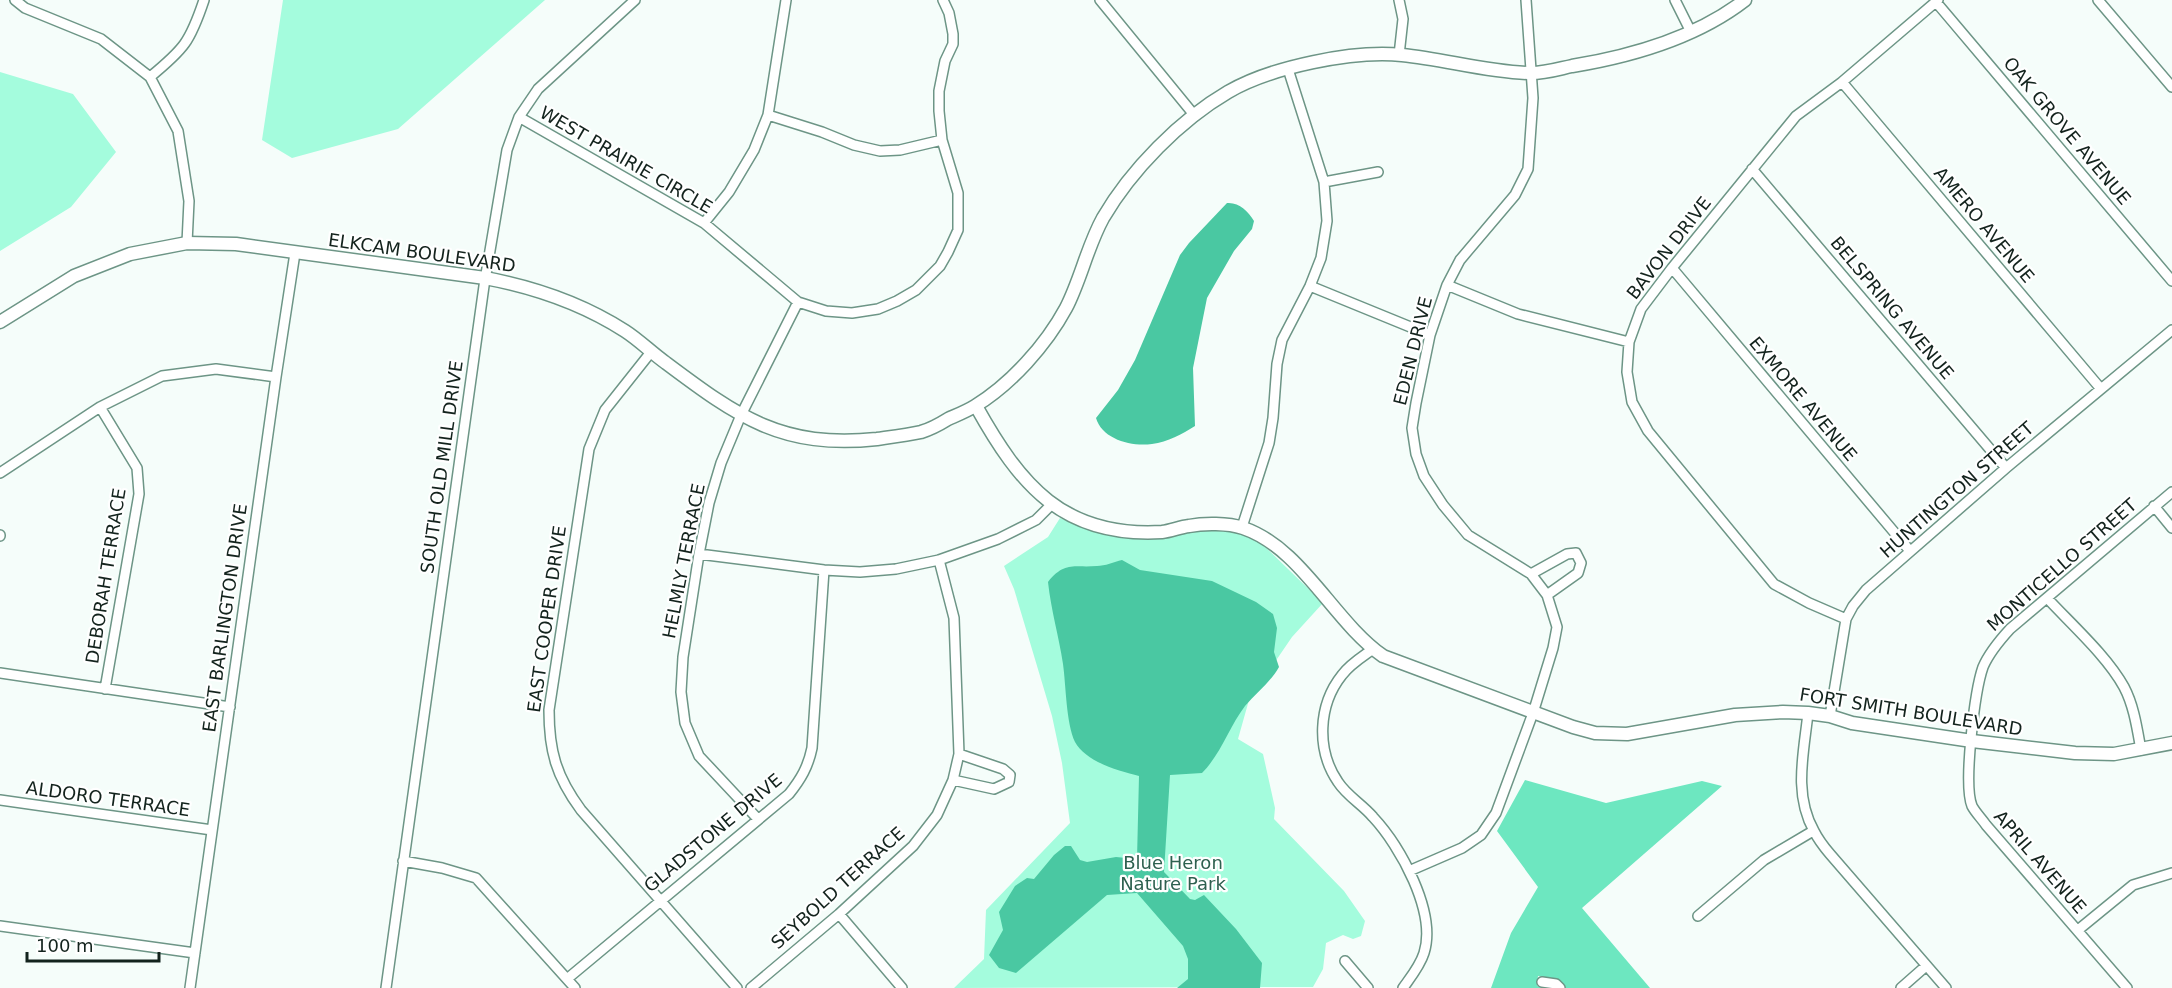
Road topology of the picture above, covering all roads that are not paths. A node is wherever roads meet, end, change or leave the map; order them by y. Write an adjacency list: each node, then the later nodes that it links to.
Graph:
1 (15, 0): 17 (street)
2 (204, 0): 17 (street)
3 (636, 0): 22 (street, SOUTH OLD MILL DRIVE)
4 (786, 0): 20 (street)
5 (943, 0): 23 (street)
6 (1100, 0): 21 (street)
7 (1399, 0): 14 (street)
8 (1526, 0): 16 (street, EDEN DRIVE)
9 (1675, 0): 13 (street)
10 (1745, 0): 13 (street, ELKCAM BOULEVARD)
11 (2098, 0): 19 (street)
12 (1937, 1): 18 (street, BAVON DRIVE); 32 (street, OAK GROVE AVENUE)
13 (1691, 32): 16 (street, ELKCAM BOULEVARD)
14 (1399, 55): 15 (street, ELKCAM BOULEVARD); 16 (street, ELKCAM BOULEVARD)
15 (1288, 69): 21 (street, ELKCAM BOULEVARD); 26 (street)
16 (1530, 74): 33 (street, EDEN DRIVE)
17 (150, 77): 28 (street)
18 (1842, 82): 24 (street, BAVON DRIVE); 42 (street, AMERO AVENUE)
19 (2172, 87)
20 (768, 115): 23 (street); 27 (street)
21 (1195, 116): 43 (street, ELKCAM BOULEVARD)
22 (519, 117): 27 (street, WEST PRAIRIE CIRCLE); 31 (street, SOUTH OLD MILL DRIVE)
23 (942, 140): 35 (street)
24 (1752, 169): 30 (street, BAVON DRIVE); 46 (street, BELSPRING AVENUE)
25 (1378, 172): 26 (street)
26 (1324, 182): 34 (street)
27 (704, 223): 35 (street, WEST PRAIRIE CIRCLE)
28 (187, 243): 29 (street, ELKCAM BOULEVARD); 36 (street, ELKCAM BOULEVARD)
29 (295, 253): 31 (street, ELKCAM BOULEVARD); 41 (street, EAST BARLINGTON DRIVE)
30 (1672, 268): 39 (street, BAVON DRIVE); 53 (street, EXMORE AVENUE)
31 (486, 278): 40 (street, ELKCAM BOULEVARD); 77 (street, SOUTH OLD MILL DRIVE)
32 (2172, 281)
33 (1447, 285): 38 (street, EDEN DRIVE); 39 (street)
34 (1310, 286): 38 (street); 51 (street)
35 (798, 302): 45 (street, HELMLY TERRACE)
36 (0, 322)
37 (2172, 330): 42 (street, HUNTINGTON STREET)
38 (1430, 335): 57 (street, EDEN DRIVE)
39 (1629, 342): 60 (street, BAVON DRIVE)
40 (651, 352): 45 (street, ELKCAM BOULEVARD); 80 (street, EAST COOPER DRIVE)
41 (276, 377): 44 (street); 64 (street, EAST BARLINGTON DRIVE)
42 (2101, 389): 46 (street, HUNTINGTON STREET)
43 (976, 406): 45 (street, ELKCAM BOULEVARD); 49 (street, FORT SMITH BOULEVARD)
44 (100, 407): 47 (street); 63 (street, DEBORAH TERRACE)
45 (741, 415): 54 (street, HELMLY TERRACE)
46 (2006, 468): 53 (street, HUNTINGTON STREET)
47 (0, 473)
48 (2172, 492): 50 (street, MONTICELLO STREET)
49 (1052, 504): 51 (street, FORT SMITH BOULEVARD); 55 (street)
50 (2154, 506): 52 (street); 59 (street, MONTICELLO STREET)
51 (1242, 527): 61 (street, FORT SMITH BOULEVARD)
52 (2172, 528)
53 (1910, 551): 60 (street, HUNTINGTON STREET)
54 (699, 554): 56 (street); 74 (street, HELMLY TERRACE)
55 (939, 560): 56 (street); 71 (street, SEYBOLD TERRACE)
56 (824, 570): 74 (street, GLADSTONE DRIVE)
57 (1531, 574): 58 (street, EDEN DRIVE); 58 (street)
58 (1547, 595): 65 (street, EDEN DRIVE)
59 (2047, 598): 68 (street, MONTICELLO STREET); 70 (street)
60 (1846, 619): 67 (street, HUNTINGTON STREET)
61 (1373, 649): 65 (street, FORT SMITH BOULEVARD); 78 (street)
62 (0, 673): 63 (street)
63 (105, 689): 64 (street)
64 (230, 707): 75 (street, EAST BARLINGTON DRIVE)
65 (1533, 713): 66 (street, FORT SMITH BOULEVARD); 78 (street, EDEN DRIVE)
66 (1808, 713): 67 (street, FORT SMITH BOULEVARD); 76 (street)
67 (1830, 716): 68 (street, FORT SMITH BOULEVARD)
68 (1972, 741): 70 (street, FORT SMITH BOULEVARD); 84 (street, APRIL AVENUE)
69 (2172, 743): 70 (street, FORT SMITH BOULEVARD)
70 (2141, 750)
71 (959, 754): 72 (street, SEYBOLD TERRACE); 72 (street)
72 (952, 780): 81 (street, SEYBOLD TERRACE)
73 (0, 800): 75 (street, ALDORO TERRACE)
74 (757, 818): 80 (street, GLADSTONE DRIVE)
75 (212, 830): 85 (street, EAST BARLINGTON DRIVE)
76 (1813, 831): 82 (street); 87 (street)
77 (403, 861): 88 (street); 91 (street, SOUTH OLD MILL DRIVE)
78 (1409, 871): 97 (street)
79 (2172, 873): 84 (street)
80 (661, 900): 88 (street, GLADSTONE DRIVE); 93 (street, EAST COOPER DRIVE)
81 (839, 914): 94 (street, SEYBOLD TERRACE); 95 (street)
82 (1698, 916)
83 (0, 926): 85 (street)
84 (2078, 930): 101 (street, APRIL AVENUE)
85 (195, 953): 90 (street, EAST BARLINGTON DRIVE)
86 (1345, 961): 96 (street)
87 (1926, 966): 99 (street); 100 (street)
88 (567, 979): 92 (street)
89 (1542, 981): 98 (street)
90 (190, 988)
91 (386, 988)
92 (575, 988)
93 (737, 988)
94 (751, 988)
95 (902, 988)
96 (1368, 988)
97 (1402, 988)
98 (1560, 988)
99 (1900, 988)
100 (1946, 988)
101 (2127, 988)

